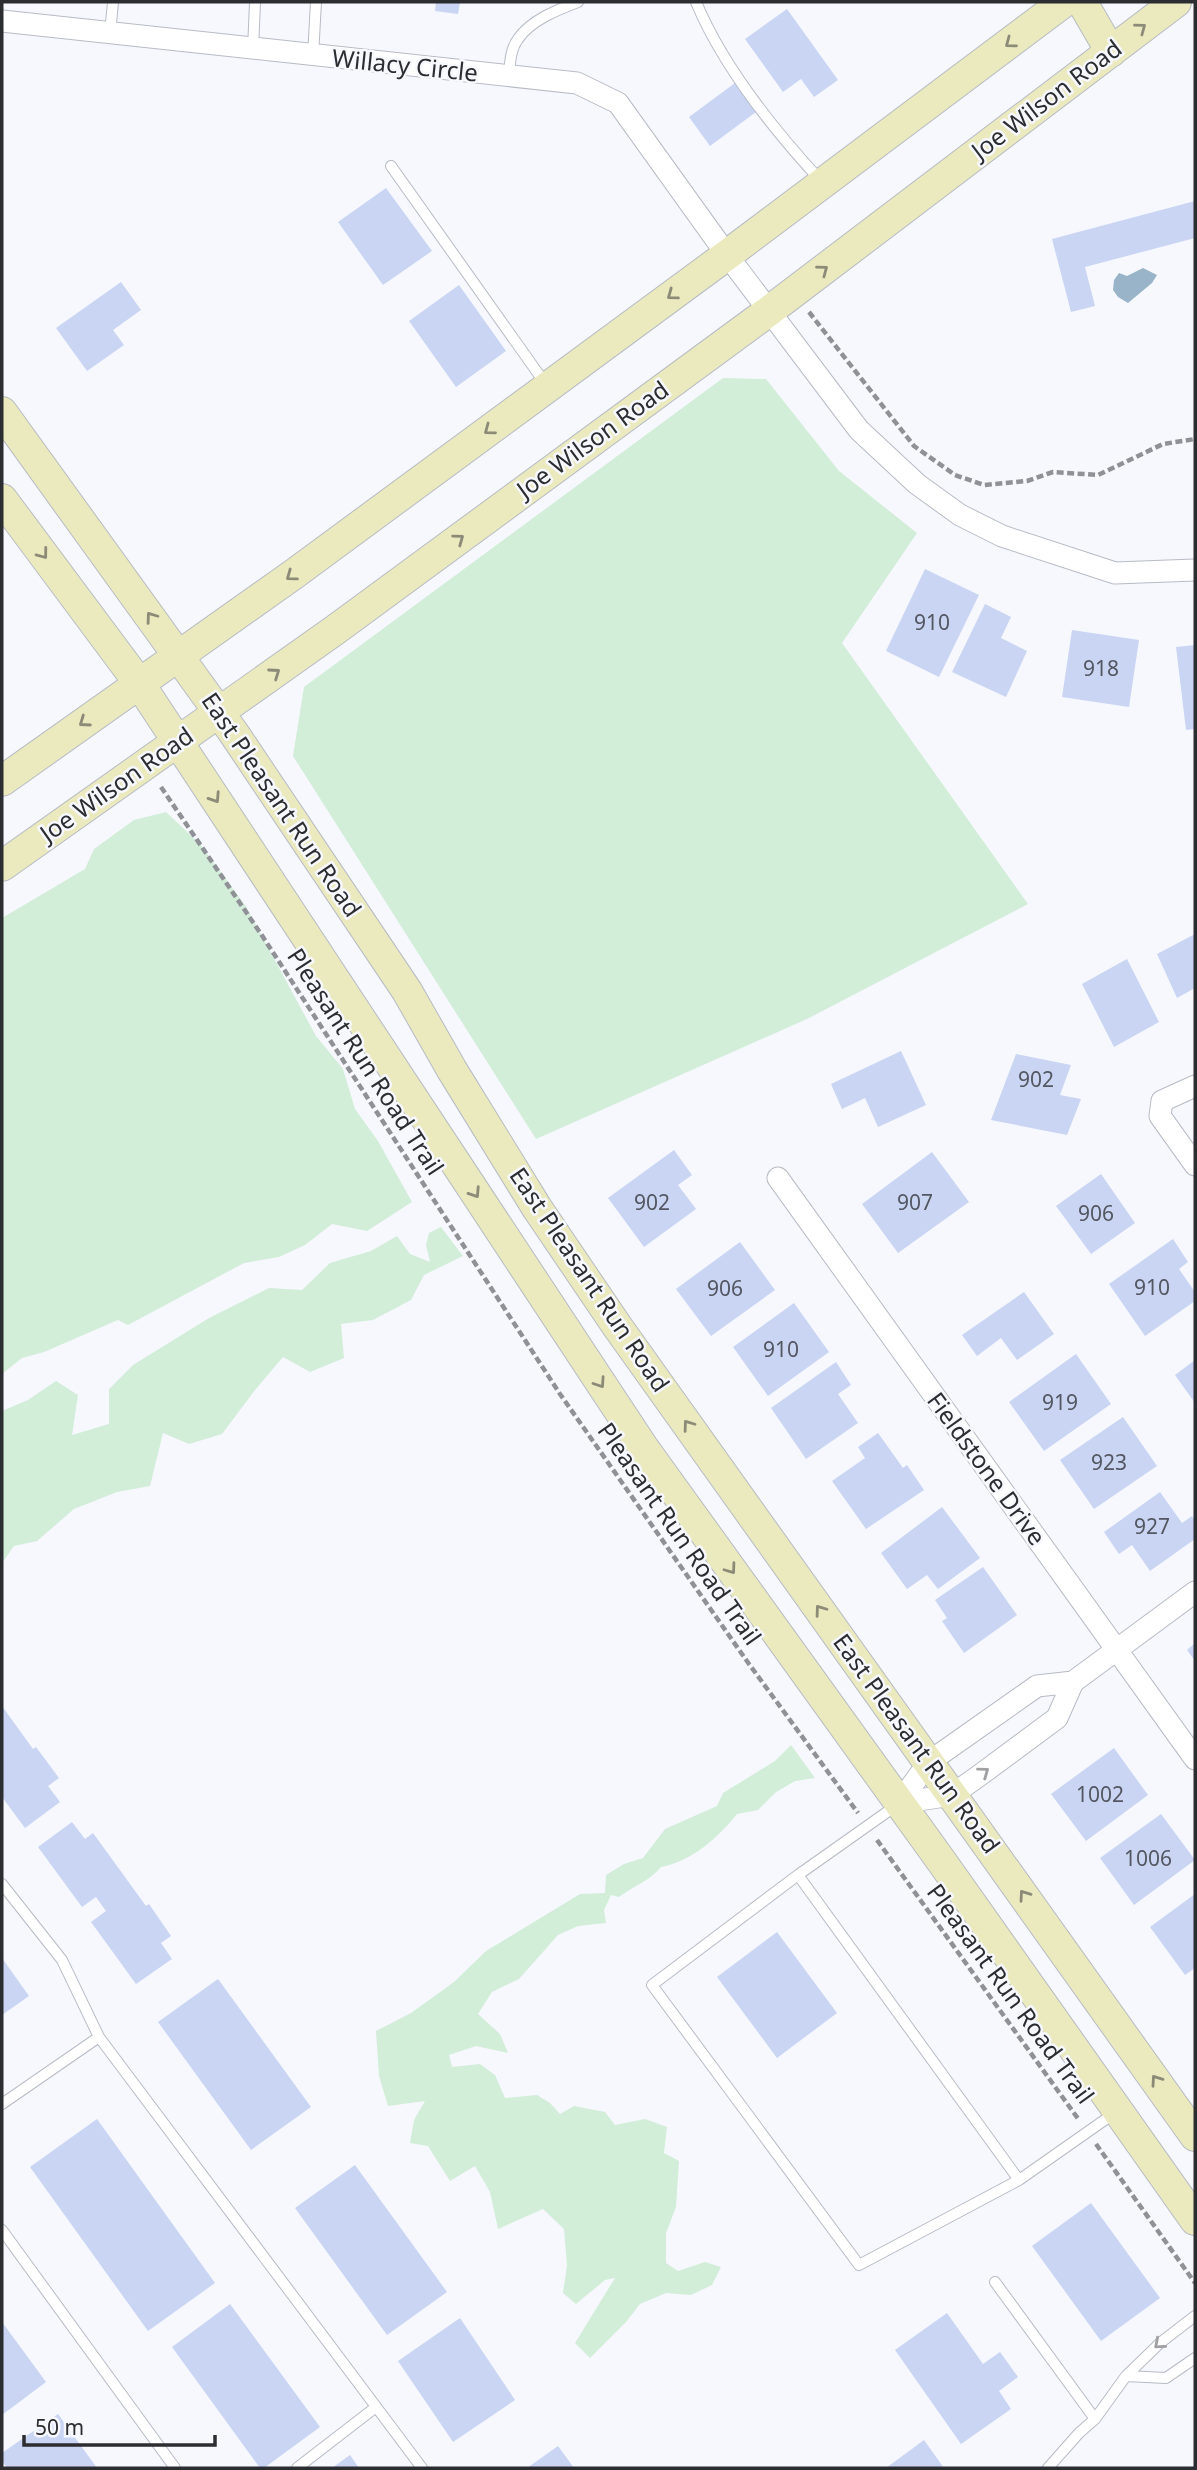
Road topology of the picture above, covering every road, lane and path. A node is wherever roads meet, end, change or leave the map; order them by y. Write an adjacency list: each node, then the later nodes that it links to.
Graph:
1 (113, 2): 10 (lane)
2 (255, 2): 11 (lane)
3 (316, 2): 13 (lane)
4 (578, 2): 14 (lane)
5 (696, 2): 16 (lane)
6 (1064, 2): 16 (main road, one-way to 16)
7 (1082, 2): 12 (main road)
8 (1176, 2): 12 (main road, Joe Wilson Road, one-way to 8)
9 (2, 22): 10 (street, Willacy Circle)
10 (110, 34): 11 (street, Willacy Circle)
11 (253, 50): 13 (street, Willacy Circle)
12 (1111, 51): 18 (main road, Joe Wilson Road, one-way to 12)
13 (313, 56): 14 (street, Willacy Circle)
14 (509, 76): 17 (street, Willacy Circle)
15 (391, 166): 20 (lane)
16 (823, 183): 17 (main road)
17 (727, 255): 19 (street, Willacy Circle); 20 (main road, one-way to 20)
18 (793, 292): 19 (main road, Joe Wilson Road); 22 (path)
19 (769, 311): 24 (street, Willacy Circle); 27 (main road, Joe Wilson Road, one-way to 19)
20 (547, 386): 25 (main road, one-way to 25)
21 (2, 412): 25 (main road, East Pleasant Run Road, one-way to 21)
22 (1195, 439)
23 (2, 499): 26 (main road, East Pleasant Run Road, one-way to 26)
24 (1195, 570)
25 (179, 656): 26 (main road); 27 (main road, East Pleasant Run Road)
26 (139, 683): 28 (main road, East Pleasant Run Road); 29 (main road, one-way to 29)
27 (220, 712): 28 (main road, Joe Wilson Road); 39 (main road, East Pleasant Run Road, one-way to 27)
28 (178, 741): 31 (main road, Joe Wilson Road); 41 (main road, East Pleasant Run Road, one-way to 41)
29 (2, 781)
30 (160, 786): 42 (path, Pleasant Run Road Trail)
31 (2, 866)
32 (1195, 1086): 33 (street)
33 (1195, 1165)
34 (778, 1178): 36 (street, Fieldstone Drive)
35 (1195, 1592): 36 (street)
36 (1116, 1649): 37 (street); 38 (street, Fieldstone Drive)
37 (1073, 1682): 39 (street); 40 (street, one-way to 37)
38 (1195, 1759)
39 (929, 1762): 40 (main road, East Pleasant Run Road); 41 (street)
40 (952, 1795): 41 (street); 49 (main road, East Pleasant Run Road, one-way to 40)
41 (900, 1803): 42 (lane); 47 (main road, East Pleasant Run Road)
42 (867, 1826): 43 (lane); 48 (path, Pleasant Run Road Trail)
43 (797, 1875): 50 (lane); 50 (lane)
44 (2, 1884): 45 (lane)
45 (99, 2037): 46 (lane); 58 (lane)
46 (2, 2104)
47 (1118, 2111): 48 (lane); 51 (main road, East Pleasant Run Road)
48 (1088, 2132): 50 (lane); 54 (path, Pleasant Run Road Trail)
49 (1195, 2136)
50 (1019, 2180)
51 (1195, 2220)
52 (2, 2230): 60 (lane)
53 (995, 2282): 59 (lane)
54 (1195, 2283)
55 (1195, 2316): 57 (lane, one-way to 57)
56 (1195, 2358): 57 (lane)
57 (1126, 2376): 59 (lane)
58 (376, 2407): 61 (lane); 62 (lane)
59 (1095, 2419): 63 (lane)
60 (175, 2468)
61 (297, 2468)
62 (422, 2468)
63 (1048, 2468)

